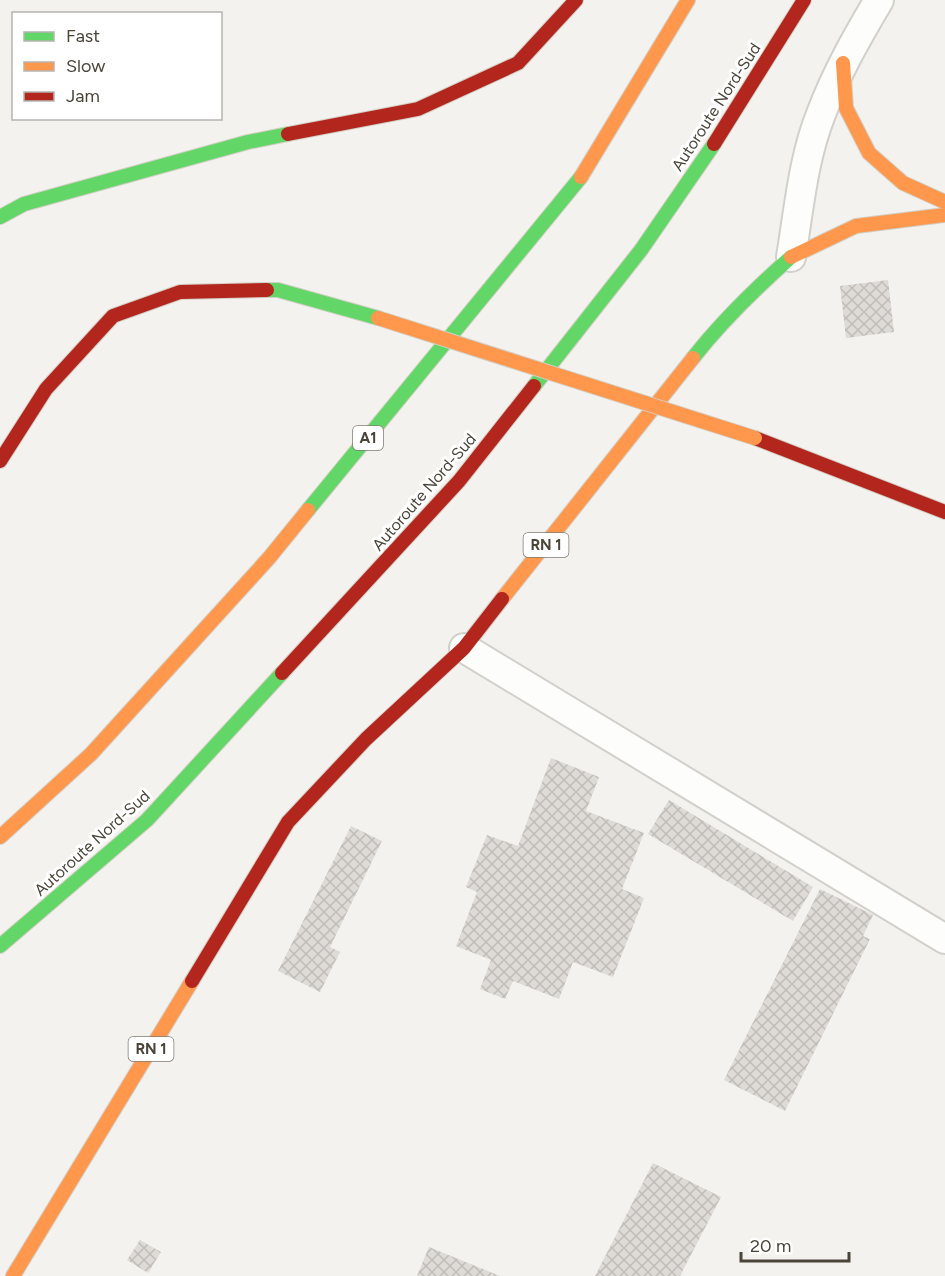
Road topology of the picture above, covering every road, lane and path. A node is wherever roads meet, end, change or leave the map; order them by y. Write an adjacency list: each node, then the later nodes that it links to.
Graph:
1 (576, 0): 8 (main road)
2 (688, 0): 13 (main road, A1)
3 (804, 0): 15 (main road, Autoroute Nord-Sud)
4 (879, 0): 5 (street)
5 (843, 63): 6 (main road); 9 (street)
6 (945, 202)
7 (945, 215): 9 (main road, RN 1)
8 (0, 217)
9 (791, 257): 12 (main road, RN 1)
10 (0, 461): 11 (main road, bridge)
11 (945, 513)
12 (464, 648): 14 (street); 16 (main road, RN 1)
13 (0, 837)
14 (945, 939)
15 (0, 946)
16 (13, 1276)

